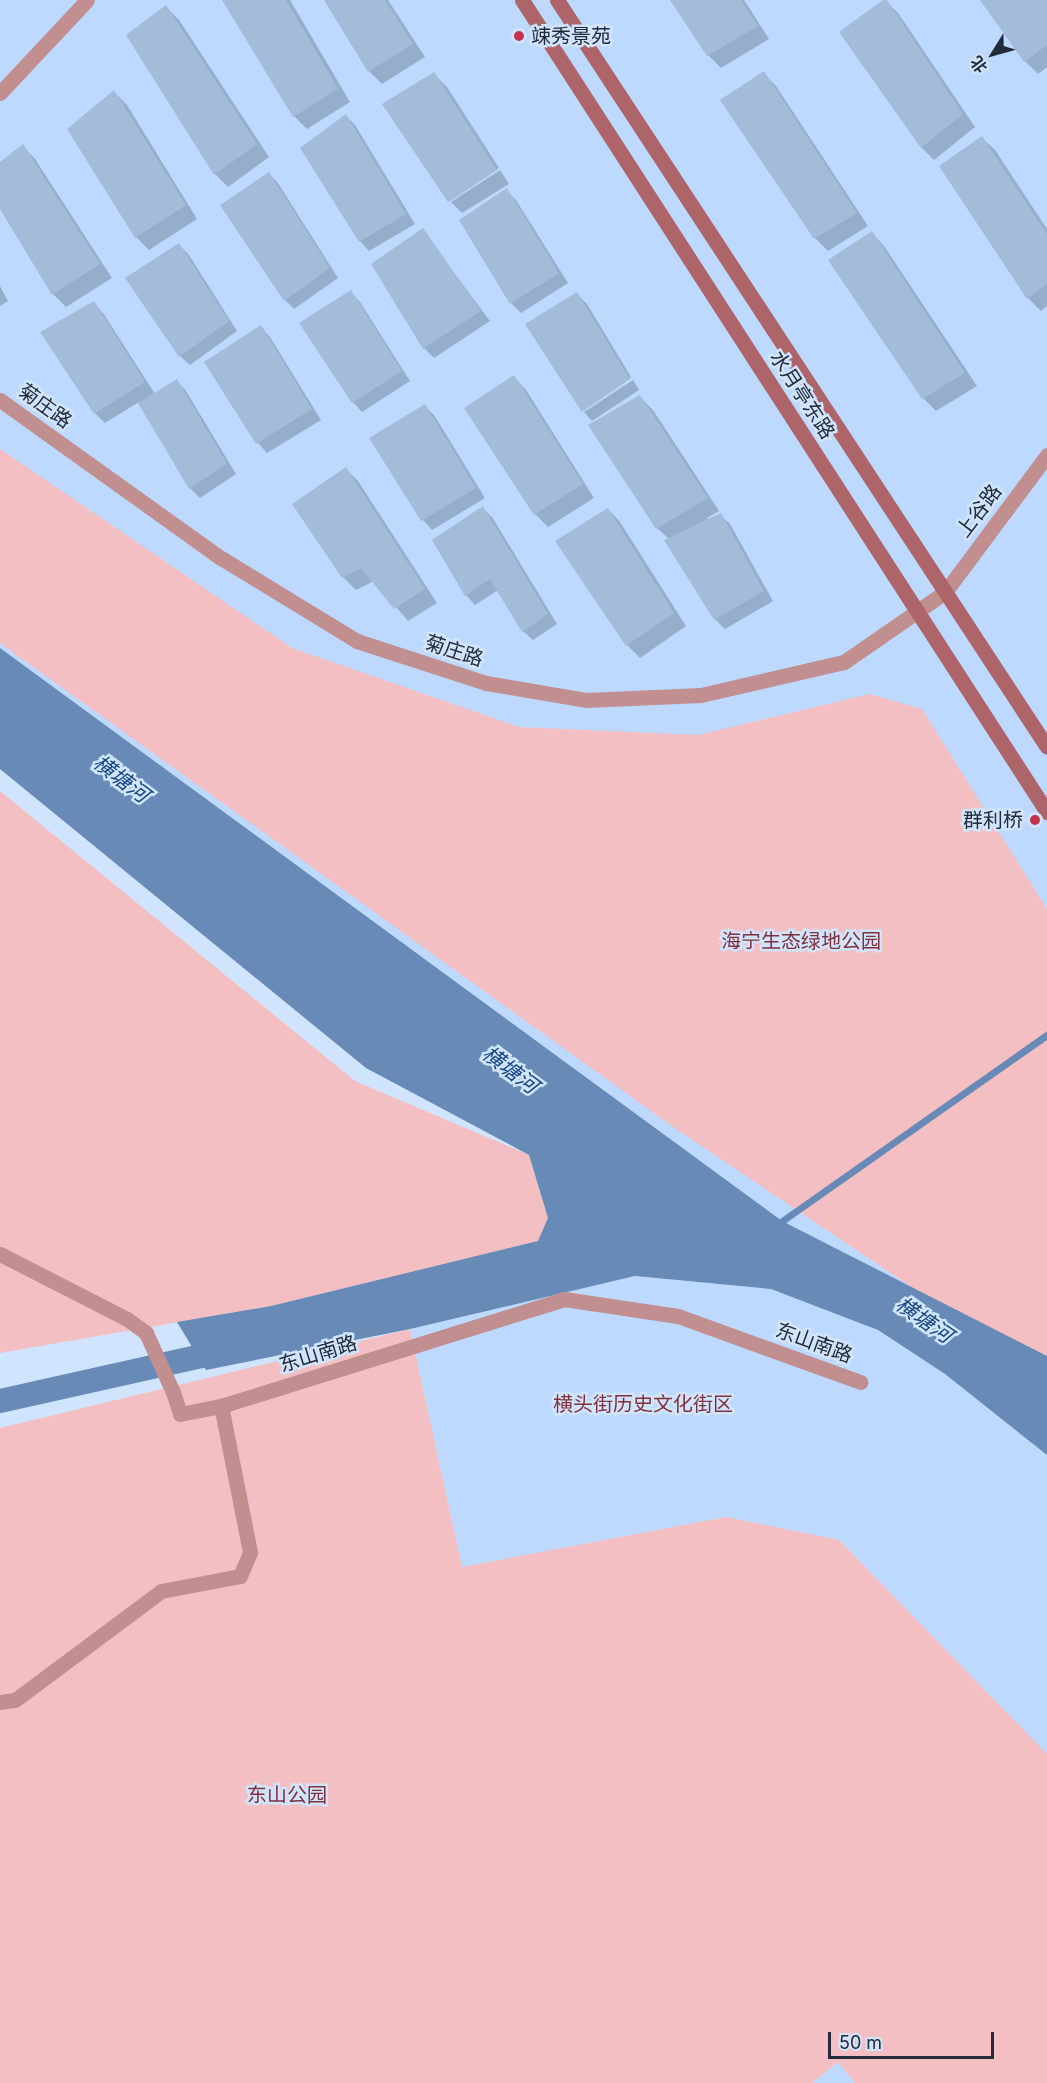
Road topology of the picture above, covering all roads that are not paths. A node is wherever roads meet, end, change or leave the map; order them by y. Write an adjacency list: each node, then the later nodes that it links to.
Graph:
1 (87, 0): 4 (street)
2 (522, 0): 8 (main road, 水月亭东路)
3 (557, 0): 7 (main road, 水月亭东路)
4 (0, 93)
5 (0, 400): 8 (street, 菊庄路)
6 (1047, 455): 7 (street, 上谷路)
7 (945, 592): 8 (street, 菊庄路); 9 (main road, 水月亭东路)
8 (917, 611): 10 (main road, 水月亭东路)
9 (1047, 747)
10 (1047, 812)
11 (0, 1254): 13 (street, 东山南路)
12 (860, 1382): 13 (street, 东山南路)
13 (220, 1406): 14 (street)
14 (0, 1702)

